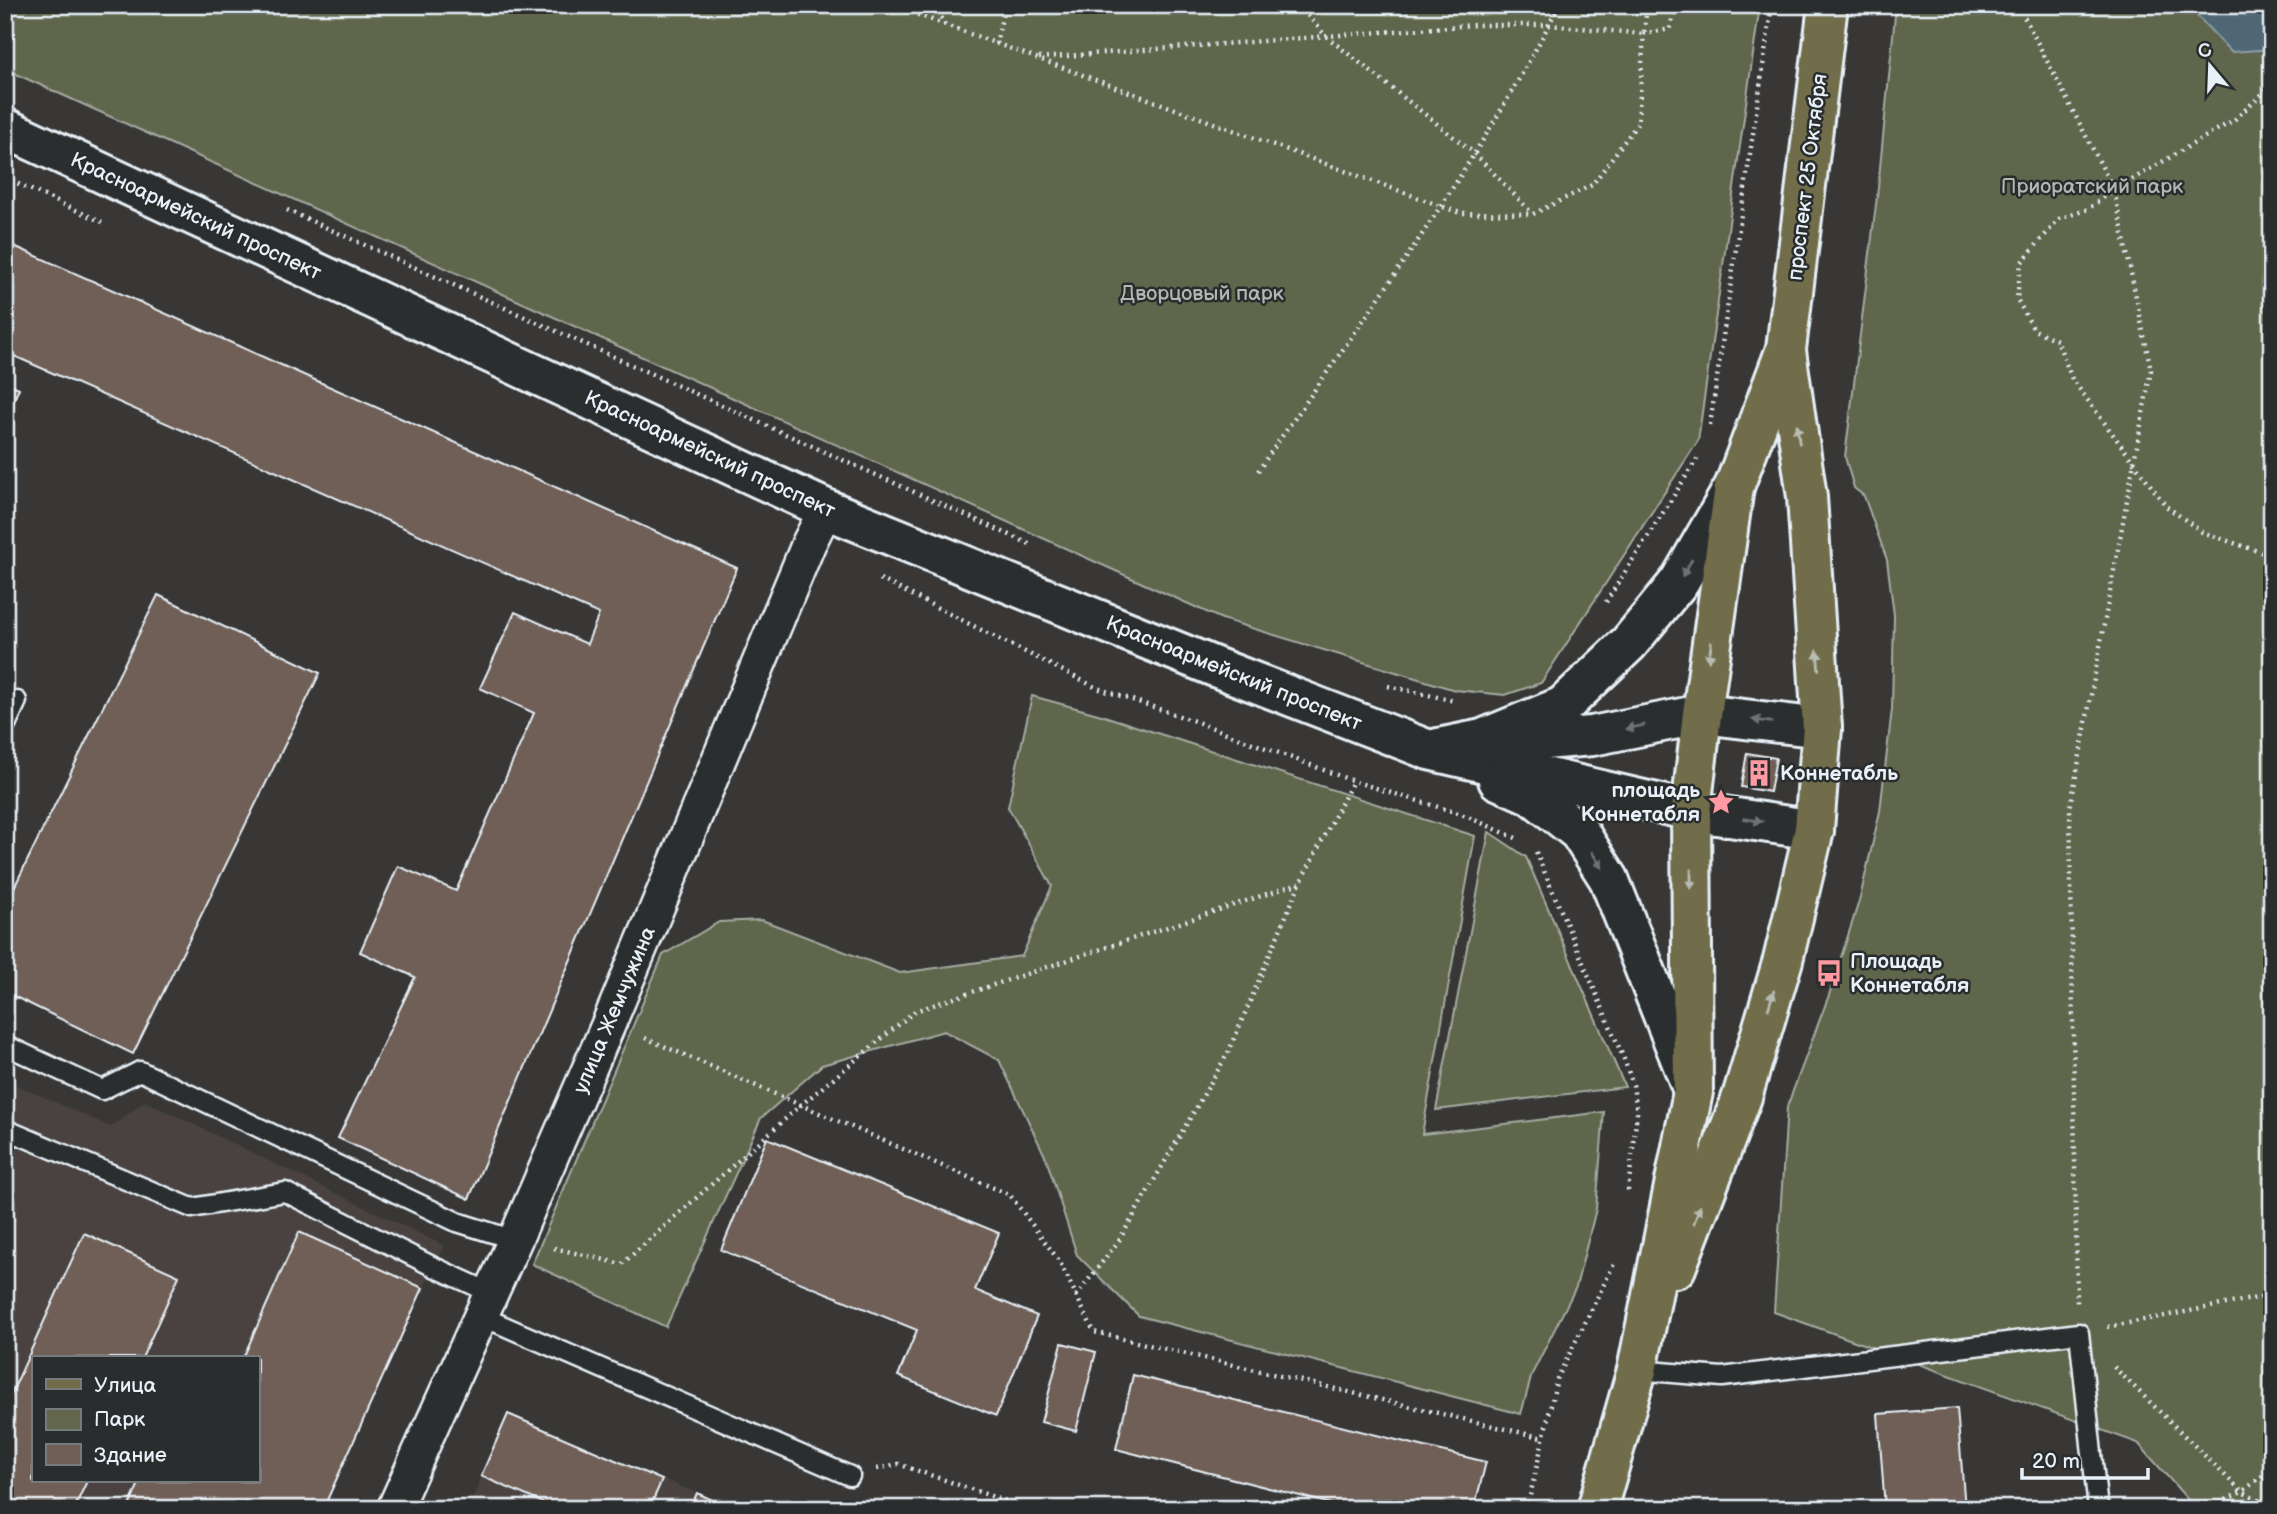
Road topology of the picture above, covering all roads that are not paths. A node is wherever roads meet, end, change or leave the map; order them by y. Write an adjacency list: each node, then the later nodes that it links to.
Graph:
1 (1828, 5): 3 (main road, проспект 25 Октября)
2 (5, 128): 5 (main road, Красноармейский проспект)
3 (1786, 349): 4 (main road); 9 (main road, one-way to 3)
4 (1734, 488): 7 (main road, one-way to 7); 10 (main road, one-way to 10)
5 (826, 509): 10 (main road, Красноармейский проспект); 16 (street, улица Жемчужина)
6 (17, 701): 8 (lane)
7 (1702, 714): 9 (main road, Красноармейский проспект, one-way to 7); 10 (main road, Красноармейский проспект, one-way to 10); 11 (main road)
8 (5, 727)
9 (1822, 728): 12 (main road)
10 (1429, 750): 11 (main road, Красноармейский проспект); 14 (main road, one-way to 14)
11 (1691, 811): 12 (main road, Красноармейский проспект, one-way to 12); 14 (main road, one-way to 14)
12 (1814, 830): 18 (main road, one-way to 12)
13 (5, 1045): 16 (lane)
14 (1693, 1092): 18 (main road)
15 (5, 1129): 17 (lane)
16 (515, 1240): 17 (street, улица Жемчужина)
17 (486, 1304): 19 (lane); 20 (street, улица Жемчужина)
18 (1637, 1370): 21 (main road); 22 (lane)
19 (850, 1476)
20 (394, 1509)
21 (1597, 1509)
22 (2098, 1509)

